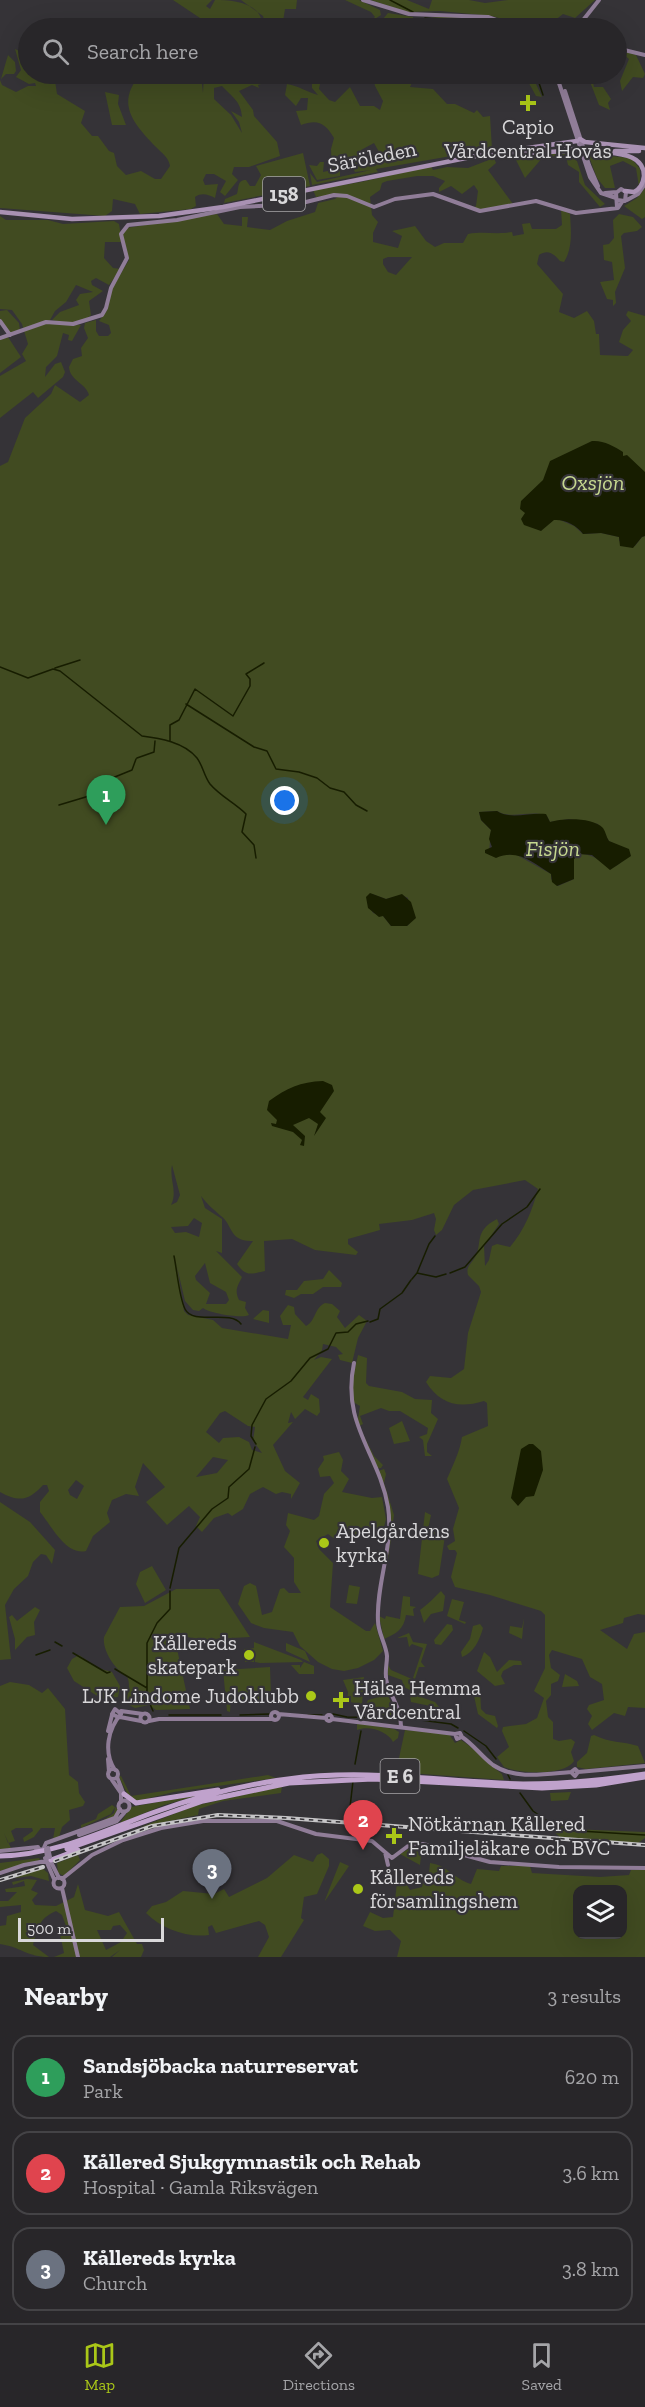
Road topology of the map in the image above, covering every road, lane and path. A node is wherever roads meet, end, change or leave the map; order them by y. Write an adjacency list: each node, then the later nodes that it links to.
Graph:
1 (363, 0): 3 (street); 4 (street)
2 (599, 0): 5 (street)
3 (478, 18)
4 (491, 18)
5 (588, 18)
6 (627, 51): 7 (street)
7 (645, 55)
8 (560, 84): 9 (street)
9 (579, 142): 10 (main road, 158); 13 (main road); 16 (street); 17 (street)
10 (645, 149): 12 (main road, Säröleden / 158)
11 (566, 150): 12 (main road, Säröleden / 158, bridge); 13 (main road, Säröleden / 158); 20 (main road, Säröleden / 158)
12 (596, 150): 15 (main road, 158)
13 (507, 151): 20 (main road, Säröleden / 158)
14 (645, 184): 18 (street)
15 (626, 191): 16 (street); 18 (street)
16 (616, 192): 17 (street)
17 (616, 199): 18 (street); 19 (street)
18 (624, 201): 19 (street)
19 (618, 208): 22 (street)
20 (0, 211)
21 (0, 321): 22 (street)
22 (10, 335): 23 (street)
23 (0, 339)
24 (354, 1363): 32 (street)
25 (120, 1711): 26 (street); 27 (street); 28 (street)
26 (112, 1714): 28 (street); 35 (street)
27 (146, 1714): 29 (street); 30 (street); 31 (street)
28 (118, 1717): 31 (street); 34 (street)
29 (159, 1719): 30 (street); 32 (street)
30 (149, 1721): 31 (street)
31 (143, 1722)
32 (401, 1726): 33 (street)
33 (645, 1766)
34 (115, 1770): 35 (street); 37 (street)
35 (109, 1772): 37 (street)
36 (645, 1777): 38 (highway, E 6); 45 (highway, E 6)
37 (114, 1778): 39 (street); 41 (street)
38 (241, 1787): 40 (highway); 49 (highway, E 6)
39 (124, 1794): 40 (highway); 42 (street)
40 (164, 1797): 42 (highway)
41 (121, 1802): 42 (street); 43 (street)
42 (128, 1803): 44 (street)
43 (120, 1809): 44 (street); 46 (street)
44 (125, 1812): 46 (street)
45 (117, 1832): 49 (highway, E 6); 50 (highway)
46 (46, 1846): 48 (street); 50 (street, bridge)
47 (384, 1849): 51 (street); 52 (street); 54 (street)
48 (0, 1851)
49 (0, 1858)
50 (48, 1859): 53 (street); 54 (street); 54 (street)
51 (388, 1865)
52 (645, 1868)
53 (0, 1873)
54 (60, 1884): 55 (street); 55 (street)
55 (65, 1902): 56 (street)
56 (78, 1957)

